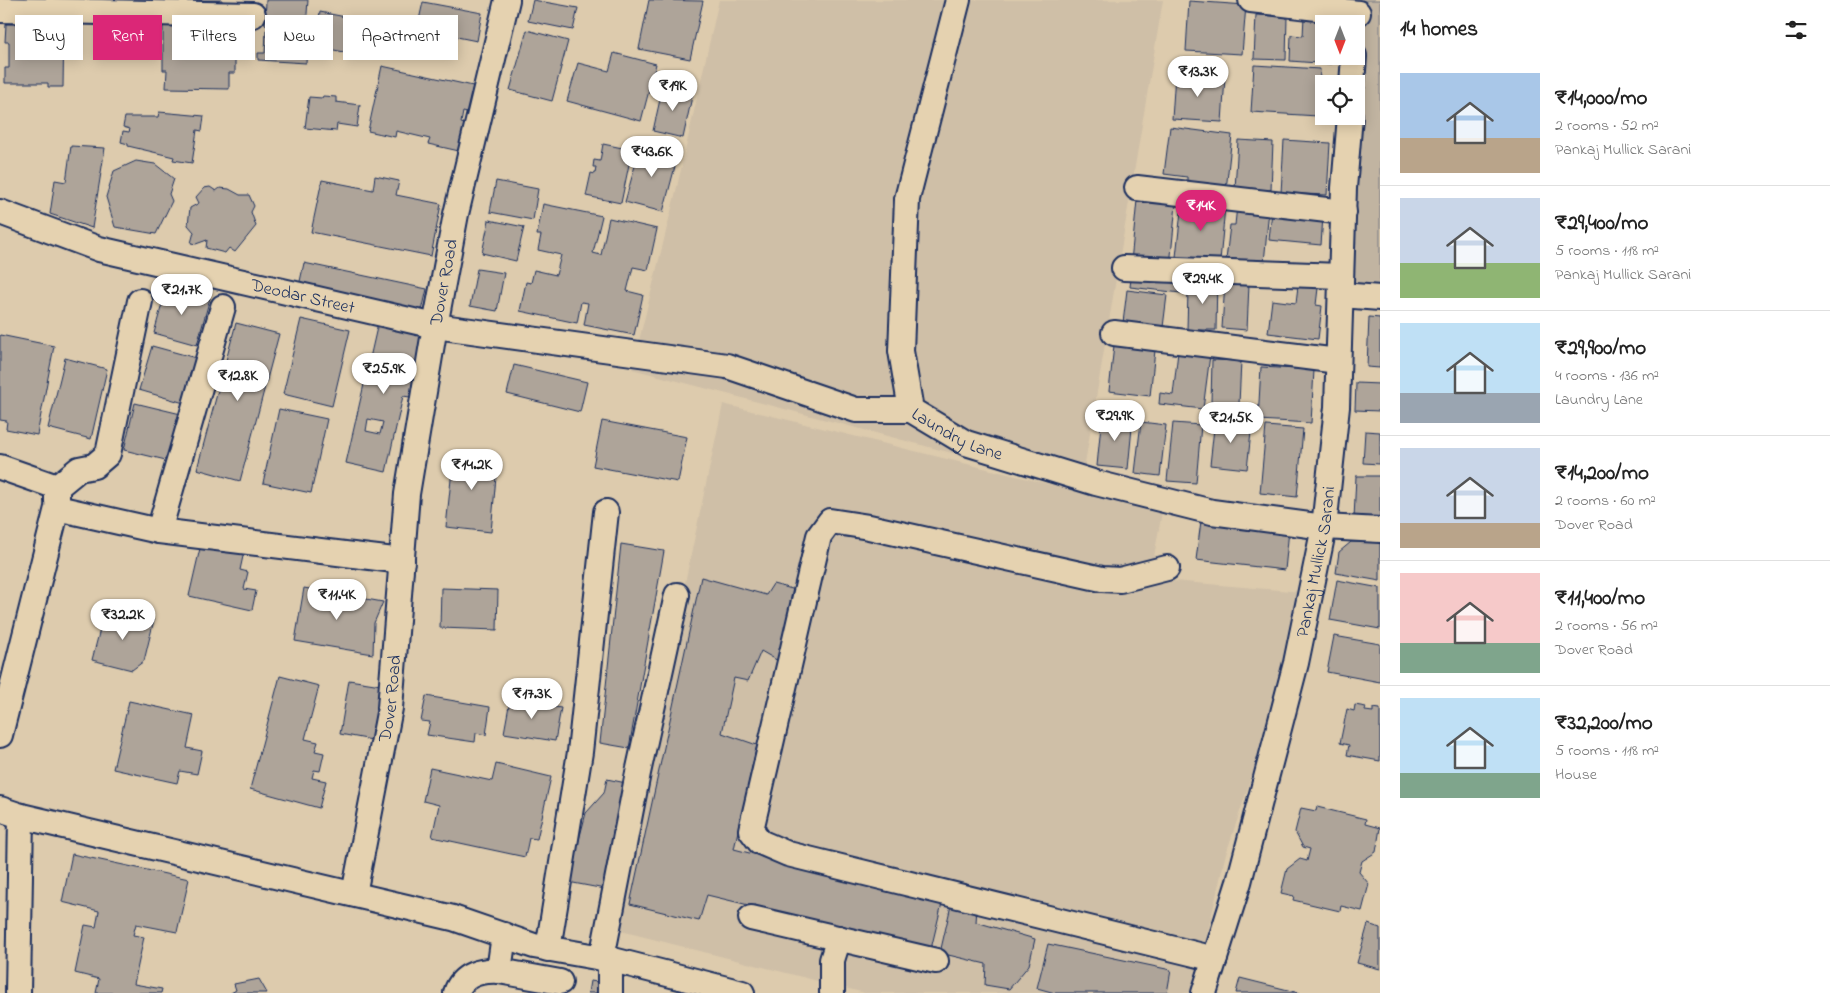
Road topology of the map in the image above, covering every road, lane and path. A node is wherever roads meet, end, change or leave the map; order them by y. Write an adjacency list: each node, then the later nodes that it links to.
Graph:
1 (507, 0): 16 (street, Dover Road)
2 (958, 0): 19 (street, Laundry Lane)
3 (1251, 0): 6 (street)
4 (0, 10): 5 (street)
5 (253, 15)
6 (1358, 15)
7 (1349, 125): 10 (street, Pankaj Mullick Sarani)
8 (1137, 188): 10 (street)
9 (0, 212): 16 (street, Deodar Street)
10 (1344, 212): 12 (street, Pankaj Mullick Sarani)
11 (1124, 268): 12 (street)
12 (1341, 286): 13 (street); 18 (street, Pankaj Mullick Sarani)
13 (1380, 298)
14 (140, 301): 21 (street)
15 (223, 306): 25 (street)
16 (435, 326): 19 (street, Deodar Street); 26 (street, Dover Road)
17 (1114, 333): 18 (street)
18 (1338, 361): 23 (street, Pankaj Mullick Sarani)
19 (912, 410): 23 (street, Laundry Lane)
20 (0, 468): 21 (street)
21 (57, 497): 25 (street); 29 (street)
22 (606, 512): 35 (street)
23 (1324, 527): 24 (street, Laundry Lane); 37 (street, Pankaj Mullick Sarani)
24 (1380, 530)
25 (159, 531): 26 (street)
26 (402, 561): 31 (street, Dover Road)
27 (1167, 568): 37 (street)
28 (677, 595): 36 (street)
29 (0, 735)
30 (11, 813): 31 (street); 41 (street)
31 (354, 894): 33 (street)
32 (751, 918): 34 (street)
33 (504, 936): 35 (street); 39 (street)
34 (839, 938): 38 (street); 45 (street)
35 (556, 950): 36 (street); 40 (street)
36 (606, 959): 43 (street); 44 (street)
37 (1215, 959): 46 (street, Pankaj Mullick Sarani)
38 (936, 961)
39 (498, 971): 40 (street); 42 (street)
40 (559, 988)
41 (18, 993)
42 (456, 993)
43 (610, 993)
44 (742, 993)
45 (832, 993)
46 (1204, 993)

